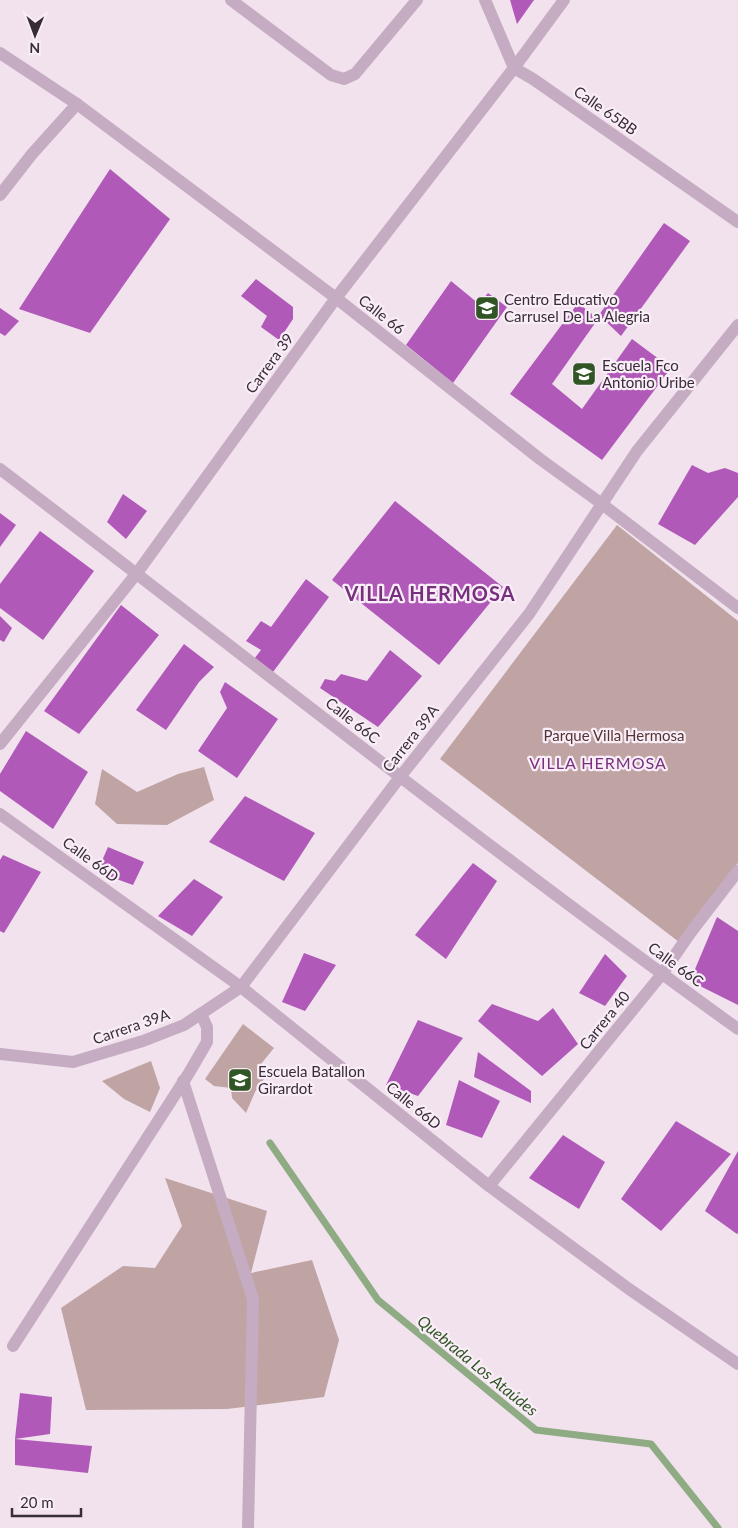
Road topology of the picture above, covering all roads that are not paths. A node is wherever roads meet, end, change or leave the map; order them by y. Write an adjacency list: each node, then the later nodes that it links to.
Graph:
1 (231, 0): 2 (street)
2 (417, 0)
3 (486, 0): 6 (street)
4 (564, 0): 6 (street, Carrera 39)
5 (0, 53): 7 (street, Calle 66)
6 (514, 68): 9 (street, Calle 65BB); 10 (street, Carrera 39)
7 (77, 104): 8 (street); 10 (street, Calle 66)
8 (0, 195)
9 (738, 222)
10 (336, 298): 13 (street, Calle 66); 14 (street, Carrera 39)
11 (738, 326): 13 (street, Carrera 39A)
12 (0, 468): 14 (street, Calle 66C)
13 (602, 504): 15 (street, Calle 66); 17 (street, Carrera 39A)
14 (137, 573): 16 (street, Carrera 39); 17 (street, Calle 66C)
15 (738, 608)
16 (0, 744)
17 (400, 777): 20 (street, Calle 66C); 21 (street, Carrera 39A)
18 (0, 814): 21 (street, Calle 66D)
19 (738, 871): 20 (street, Carrera 40)
20 (662, 974): 23 (street, Calle 66C); 26 (street, Carrera 40)
21 (240, 987): 22 (street, Carrera 39A); 26 (street, Calle 66D)
22 (201, 1014): 24 (street, Carrera 39A); 25 (street)
23 (738, 1029)
24 (0, 1054)
25 (183, 1081): 27 (street); 29 (street)
26 (489, 1186): 28 (street, Calle 66D)
27 (13, 1346)
28 (738, 1364)
29 (248, 1528)

